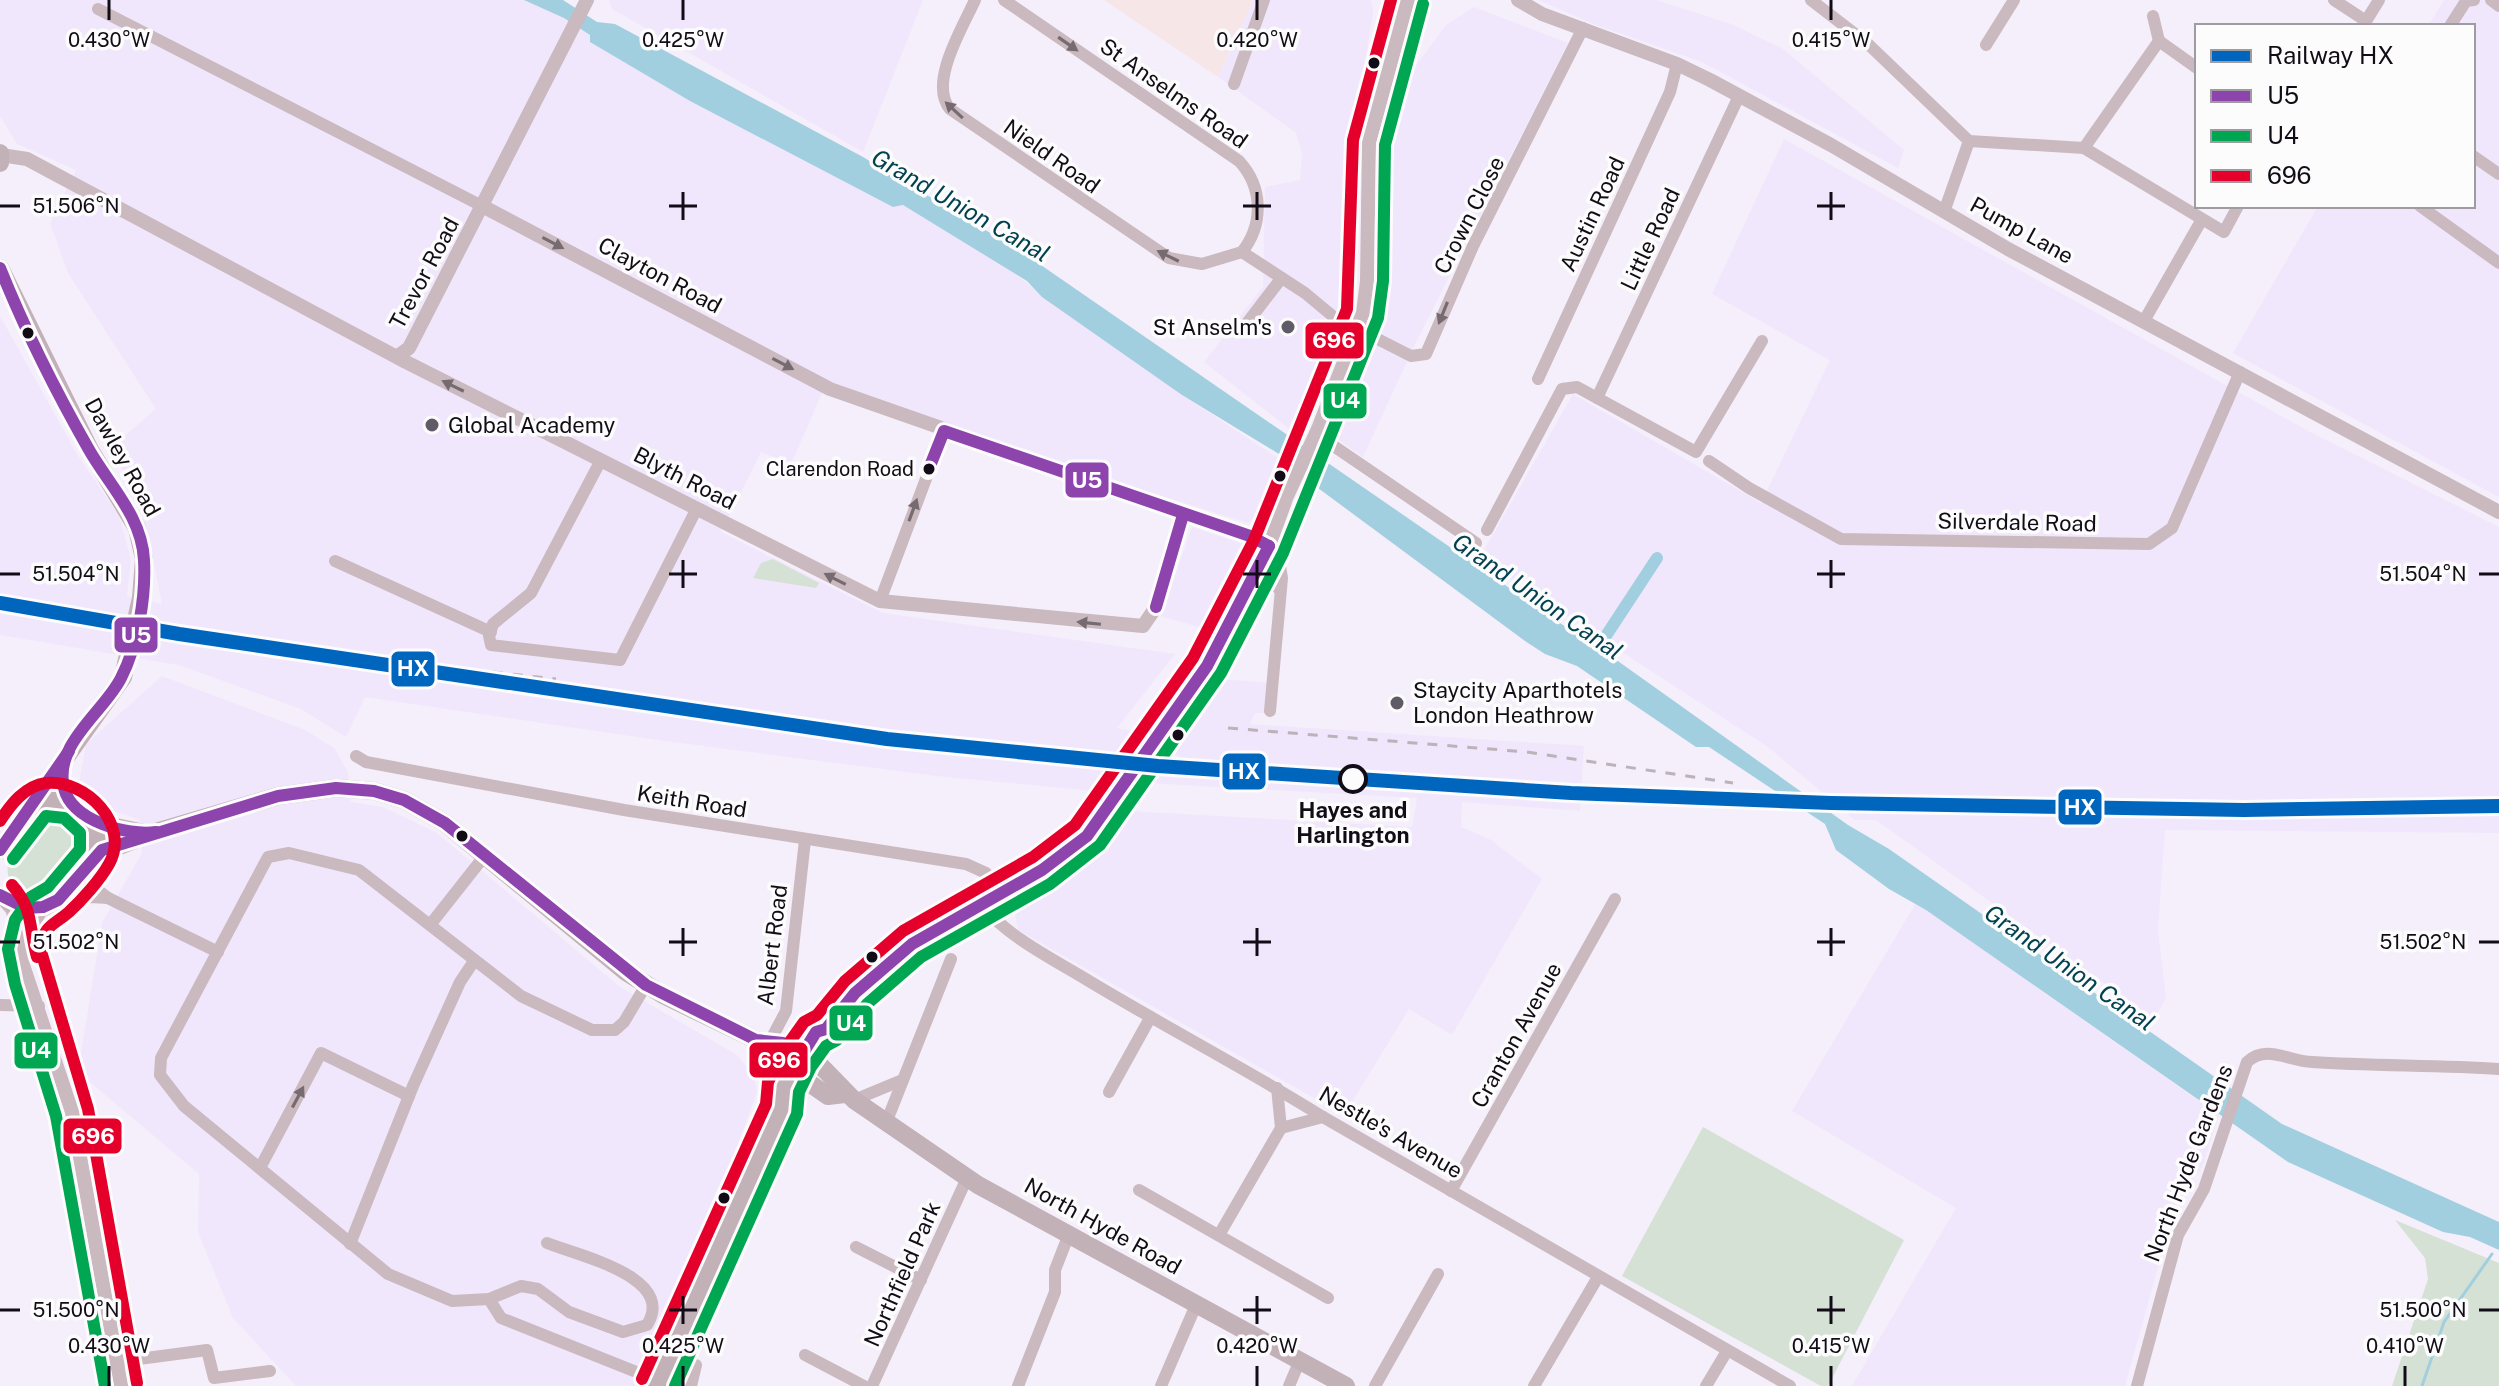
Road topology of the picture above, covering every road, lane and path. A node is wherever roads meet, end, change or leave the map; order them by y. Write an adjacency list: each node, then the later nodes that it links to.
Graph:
1 (587, 0): 30 (street, Trevor Road)
2 (975, 0): 35 (street, Nield Road, one-way to 2)
3 (1004, 0): 35 (street, St Anselms Road, one-way to 35)
4 (1264, 0): 22 (street)
5 (1408, 0): 40 (street)
6 (1518, 0): 17 (street, Pump Lane)
7 (1811, 0): 24 (street)
8 (2014, 0): 19 (street)
9 (2334, 0): 10 (street)
10 (2379, 0)
11 (2474, 0): 16 (street)
12 (2491, 0): 13 (street)
13 (2499, 6)
14 (98, 9): 30 (street, Clayton Road)
15 (2153, 16): 18 (street)
16 (2451, 24)
17 (1583, 28): 20 (street, Pump Lane); 40 (street, Crown Close, one-way to 40)
18 (2159, 41): 21 (street); 25 (street)
19 (1986, 45)
20 (1677, 64): 23 (street, Pump Lane); 45 (street, Austin Road)
21 (2195, 67)
22 (1234, 84)
23 (1739, 96): 33 (street, Pump Lane); 46 (street, Little Road)
24 (1969, 141): 25 (street); 33 (street)
25 (2084, 148): 34 (street)
26 (0, 154): 28 (main road); 43 (street, Blyth Road)
27 (2475, 157): 29 (street)
28 (0, 163)
29 (2499, 174)
30 (484, 207): 43 (street, Trevor Road); 47 (street, Clayton Road, one-way to 47)
31 (2237, 208): 34 (street)
32 (2423, 208): 36 (street)
33 (1944, 212): 39 (street, Pump Lane)
34 (2201, 221): 39 (street)
35 (1242, 252): 38 (street)
36 (2499, 263)
37 (0, 268): 63 (main road, Dawley Road)
38 (1280, 280): 40 (street); 41 (street)
39 (2144, 321): 44 (street, Pump Lane)
40 (1357, 330): 48 (street)
41 (1241, 331)
42 (1762, 341): 46 (street)
43 (398, 356): 49 (street, Blyth Road, one-way to 43)
44 (2240, 372): 50 (street, Silverdale Road); 52 (street, Pump Lane)
45 (1538, 379)
46 (1597, 398): 54 (street)
47 (944, 431): 53 (street, Clayton Road); 60 (street, one-way to 47)
48 (1313, 440): 55 (street); 56 (street)
49 (601, 460): 51 (street, Blyth Road); 61 (street)
50 (1709, 461)
51 (697, 508): 60 (street, Blyth Road, one-way to 51); 61 (street)
52 (2499, 512)
53 (1183, 515): 56 (street, Clayton Road); 60 (street, Blyth Road, one-way to 60)
54 (1487, 530)
55 (1476, 543)
56 (1269, 546): 58 (street); 59 (street)
57 (335, 561): 61 (street)
58 (1251, 582): 59 (street); 72 (street)
59 (1280, 590): 62 (street)
60 (880, 601)
61 (491, 632)
62 (1270, 711)
63 (63, 759): 65 (main road, Dawley Road); 66 (main road)
64 (362, 763): 68 (street, Keith Road)
65 (32, 805): 66 (main road); 69 (main road, Dawley Road)
66 (82, 812): 67 (main road, North Hyde Road); 71 (main road)
67 (149, 834): 70 (main road, North Hyde Road); 71 (main road, North Hyde Road)
68 (805, 840): 72 (street, Keith Road); 87 (street, Albert Road)
69 (0, 850)
70 (486, 854): 78 (street); 83 (main road, North Hyde Road)
71 (92, 860): 74 (street); 77 (main road)
72 (1003, 892): 76 (street)
73 (0, 895): 77 (main road); 82 (street)
74 (108, 898): 77 (street); 79 (street)
75 (1615, 899): 104 (street, Cranton Avenue)
76 (980, 904): 86 (street, Nestle's Avenue); 88 (street)
77 (46, 906): 82 (street)
78 (430, 925): 79 (street); 81 (street)
79 (218, 952): 101 (street)
80 (951, 959): 91 (street)
81 (474, 961): 83 (street); 95 (street)
82 (30, 979): 85 (street)
83 (646, 985): 87 (main road, North Hyde Road)
84 (0, 1005): 85 (street)
85 (39, 1006): 121 (street)
86 (1150, 1018): 93 (street, Nestle's Avenue); 94 (street)
87 (764, 1043): 88 (main road, North Hyde Road); 90 (main road, North Hyde Road)
88 (810, 1058): 90 (main road); 92 (main road); 96 (main road, North Hyde Road)
89 (2499, 1069): 137 (street, North Hyde Gardens)
90 (791, 1071): 92 (main road, North Hyde Road); 97 (main road)
91 (900, 1081): 96 (street); 99 (street)
92 (808, 1083): 96 (main road, North Hyde Road); 97 (main road)
93 (1277, 1088): 98 (street, Nestle's Avenue); 100 (street)
94 (1109, 1092)
95 (409, 1096): 101 (street, one-way to 95); 108 (street)
96 (849, 1097): 99 (main road, North Hyde Road)
97 (782, 1107): 124 (main road)
98 (1323, 1117): 100 (street); 104 (street, Nestle's Avenue)
99 (886, 1123): 102 (main road, North Hyde Road)
100 (1281, 1128): 106 (street)
101 (261, 1166): 108 (street)
102 (967, 1178): 105 (main road, North Hyde Road); 112 (street, Northfield Park)
103 (1139, 1190): 106 (street)
104 (1451, 1191): 111 (street, Nestle's Avenue)
105 (1069, 1234): 115 (main road, North Hyde Road); 129 (street)
106 (1219, 1235): 113 (street)
107 (547, 1243): 114 (street)
108 (350, 1244): 114 (street)
109 (856, 1247): 112 (street)
110 (1438, 1274): 133 (street)
111 (1598, 1277): 117 (street, Nestle's Avenue); 134 (street)
112 (921, 1280): 128 (street, Northfield Park)
113 (1328, 1298)
114 (489, 1299): 124 (street)
115 (1196, 1305): 120 (main road, North Hyde Road); 130 (street)
116 (190, 1337): 118 (street)
117 (1727, 1351): 135 (street); 136 (street, Nestle's Avenue)
118 (192, 1353): 121 (street); 123 (street)
119 (805, 1355): 127 (street)
120 (1300, 1360): 131 (street); 132 (main road, North Hyde Road)
121 (116, 1362): 125 (street)
122 (696, 1365): 126 (street)
123 (270, 1371)
124 (658, 1384)
125 (121, 1386)
126 (691, 1386)
127 (864, 1386)
128 (872, 1386)
129 (1018, 1386)
130 (1161, 1386)
131 (1289, 1386)
132 (1346, 1386)
133 (1375, 1386)
134 (1534, 1386)
135 (1706, 1386)
136 (1790, 1386)
137 (2137, 1386)

